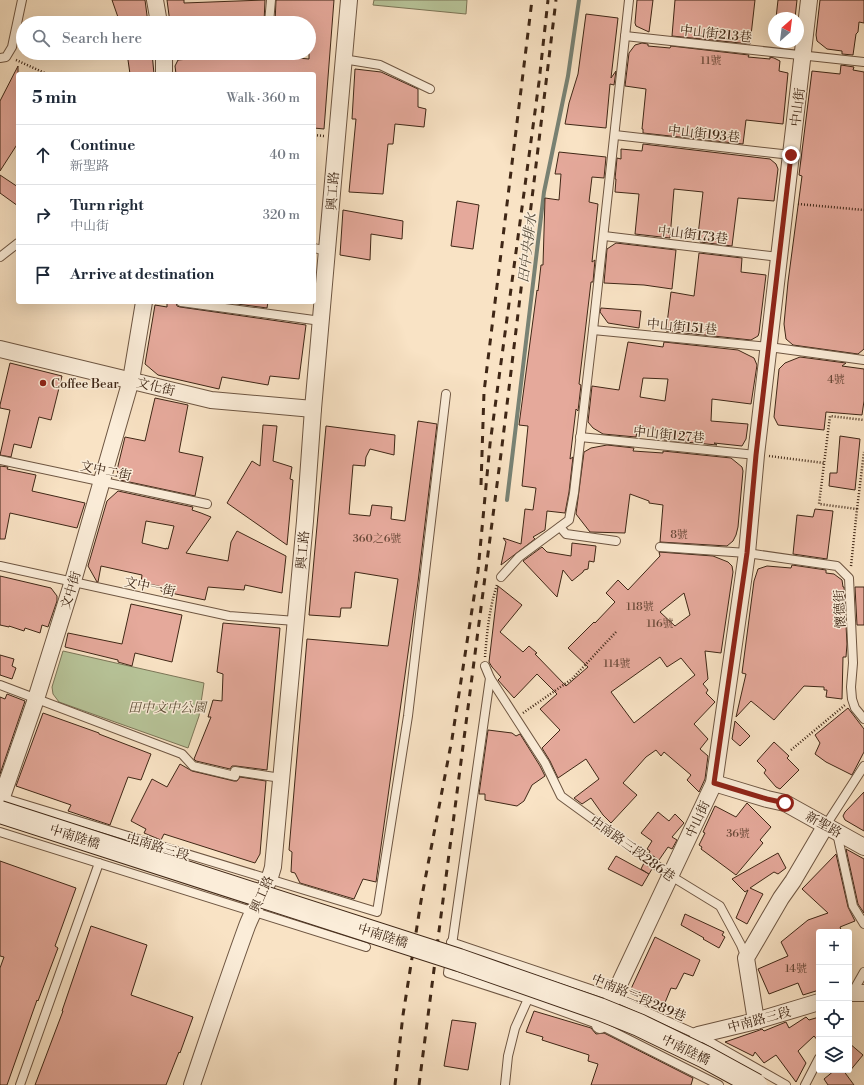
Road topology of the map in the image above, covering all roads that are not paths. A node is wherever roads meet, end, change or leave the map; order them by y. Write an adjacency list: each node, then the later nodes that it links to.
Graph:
1 (22, 0): 7 (lane)
2 (156, 0): 8 (street)
3 (270, 0): 9 (lane)
4 (349, 0): 14 (street, 興工路)
5 (629, 0): 11 (lane)
6 (809, 0): 12 (street, 中山街)
7 (19, 16)
8 (158, 16)
9 (269, 16)
10 (16, 28): 13 (lane)
11 (625, 36): 12 (lane, 中山街213巷); 19 (lane)
12 (803, 55): 16 (lane, 中山街213巷); 20 (street, 中山街)
13 (3, 58)
14 (343, 59): 18 (lane); 23 (street, 興工路)
15 (167, 60): 17 (street)
16 (864, 62)
17 (164, 72)
18 (430, 89)
19 (615, 135): 20 (lane, 中山街193巷); 21 (lane)
20 (791, 155): 25 (street, 中山街)
21 (604, 236): 25 (lane, 中山街173巷); 29 (lane)
22 (16, 245): 24 (lane)
23 (320, 250): 28 (street, 興工路)
24 (0, 257)
25 (779, 257): 30 (street, 中山街)
26 (144, 304): 33 (street, 文中街)
27 (195, 304): 28 (lane)
28 (321, 322): 35 (street, 興工路)
29 (593, 330): 30 (lane, 中山街151巷); 36 (lane)
30 (769, 347): 32 (lane, 中山街151巷); 37 (street, 中山街)
31 (0, 349): 33 (street, 文化街)
32 (864, 360)
33 (131, 380): 35 (street, 文化街); 39 (street, 文中街)
34 (446, 394): 63 (lane, 中南路三段)
35 (313, 409): 48 (street, 興工路)
36 (580, 437): 37 (lane, 中山街127巷); 41 (lane)
37 (756, 455): 44 (street, 中山街)
38 (0, 460): 39 (lane, 文中二街)
39 (101, 481): 40 (lane, 文中二街); 47 (street, 文中街)
40 (207, 504)
41 (560, 527): 42 (lane); 46 (lane)
42 (616, 540)
43 (660, 546): 44 (lane, 懷德街)
44 (747, 553): 53 (lane, 懷德街); 56 (street, 中山街)
45 (0, 566): 47 (lane, 文中一街)
46 (500, 577)
47 (72, 581): 48 (lane, 文中一街); 52 (street, 文中街)
48 (296, 621): 55 (street, 興工路)
49 (485, 666): 50 (lane, 中南路三段286巷)
50 (490, 678): 62 (lane, 中南路三段286巷); 66 (lane)
51 (0, 685): 52 (lane)
52 (36, 699): 55 (lane); 57 (street, 文中街)
53 (864, 719)
54 (864, 766): 58 (lane)
55 (281, 778): 63 (street, 興工路)
56 (714, 783): 58 (street, 新聖路); 62 (street, 中山街)
57 (1, 802): 63 (lane, 中南路三段); 82 (main road, 中南陸橋, bridge)
58 (831, 828): 60 (street, 新聖路); 65 (lane); 68 (street)
59 (0, 832): 61 (lane)
60 (864, 847)
61 (99, 863): 64 (lane); 78 (lane)
62 (671, 876): 68 (lane, 中南路三段286巷); 71 (street, 中山街)
63 (270, 880): 64 (street, 興工路)
64 (253, 910): 67 (lane); 79 (street, 興工路)
65 (864, 924)
66 (451, 942): 71 (lane, 中南路三段289巷); 72 (lane)
67 (366, 946)
68 (746, 958): 74 (street, 中南路三段286巷)
69 (864, 972): 70 (lane)
70 (854, 995)
71 (614, 997): 75 (street, 中山街); 76 (lane, 中南路三段289巷)
72 (528, 999): 75 (lane); 80 (lane)
73 (816, 1003): 74 (street, 中南路三段)
74 (756, 1021): 76 (street, 中南路三段)
75 (600, 1025): 81 (lane)
76 (698, 1036): 83 (lane, 中南路三段289巷)
77 (816, 1064): 84 (lane)
78 (20, 1085)
79 (192, 1085)
80 (505, 1085)
81 (719, 1085)
82 (756, 1085)
83 (786, 1085)
84 (805, 1085)

